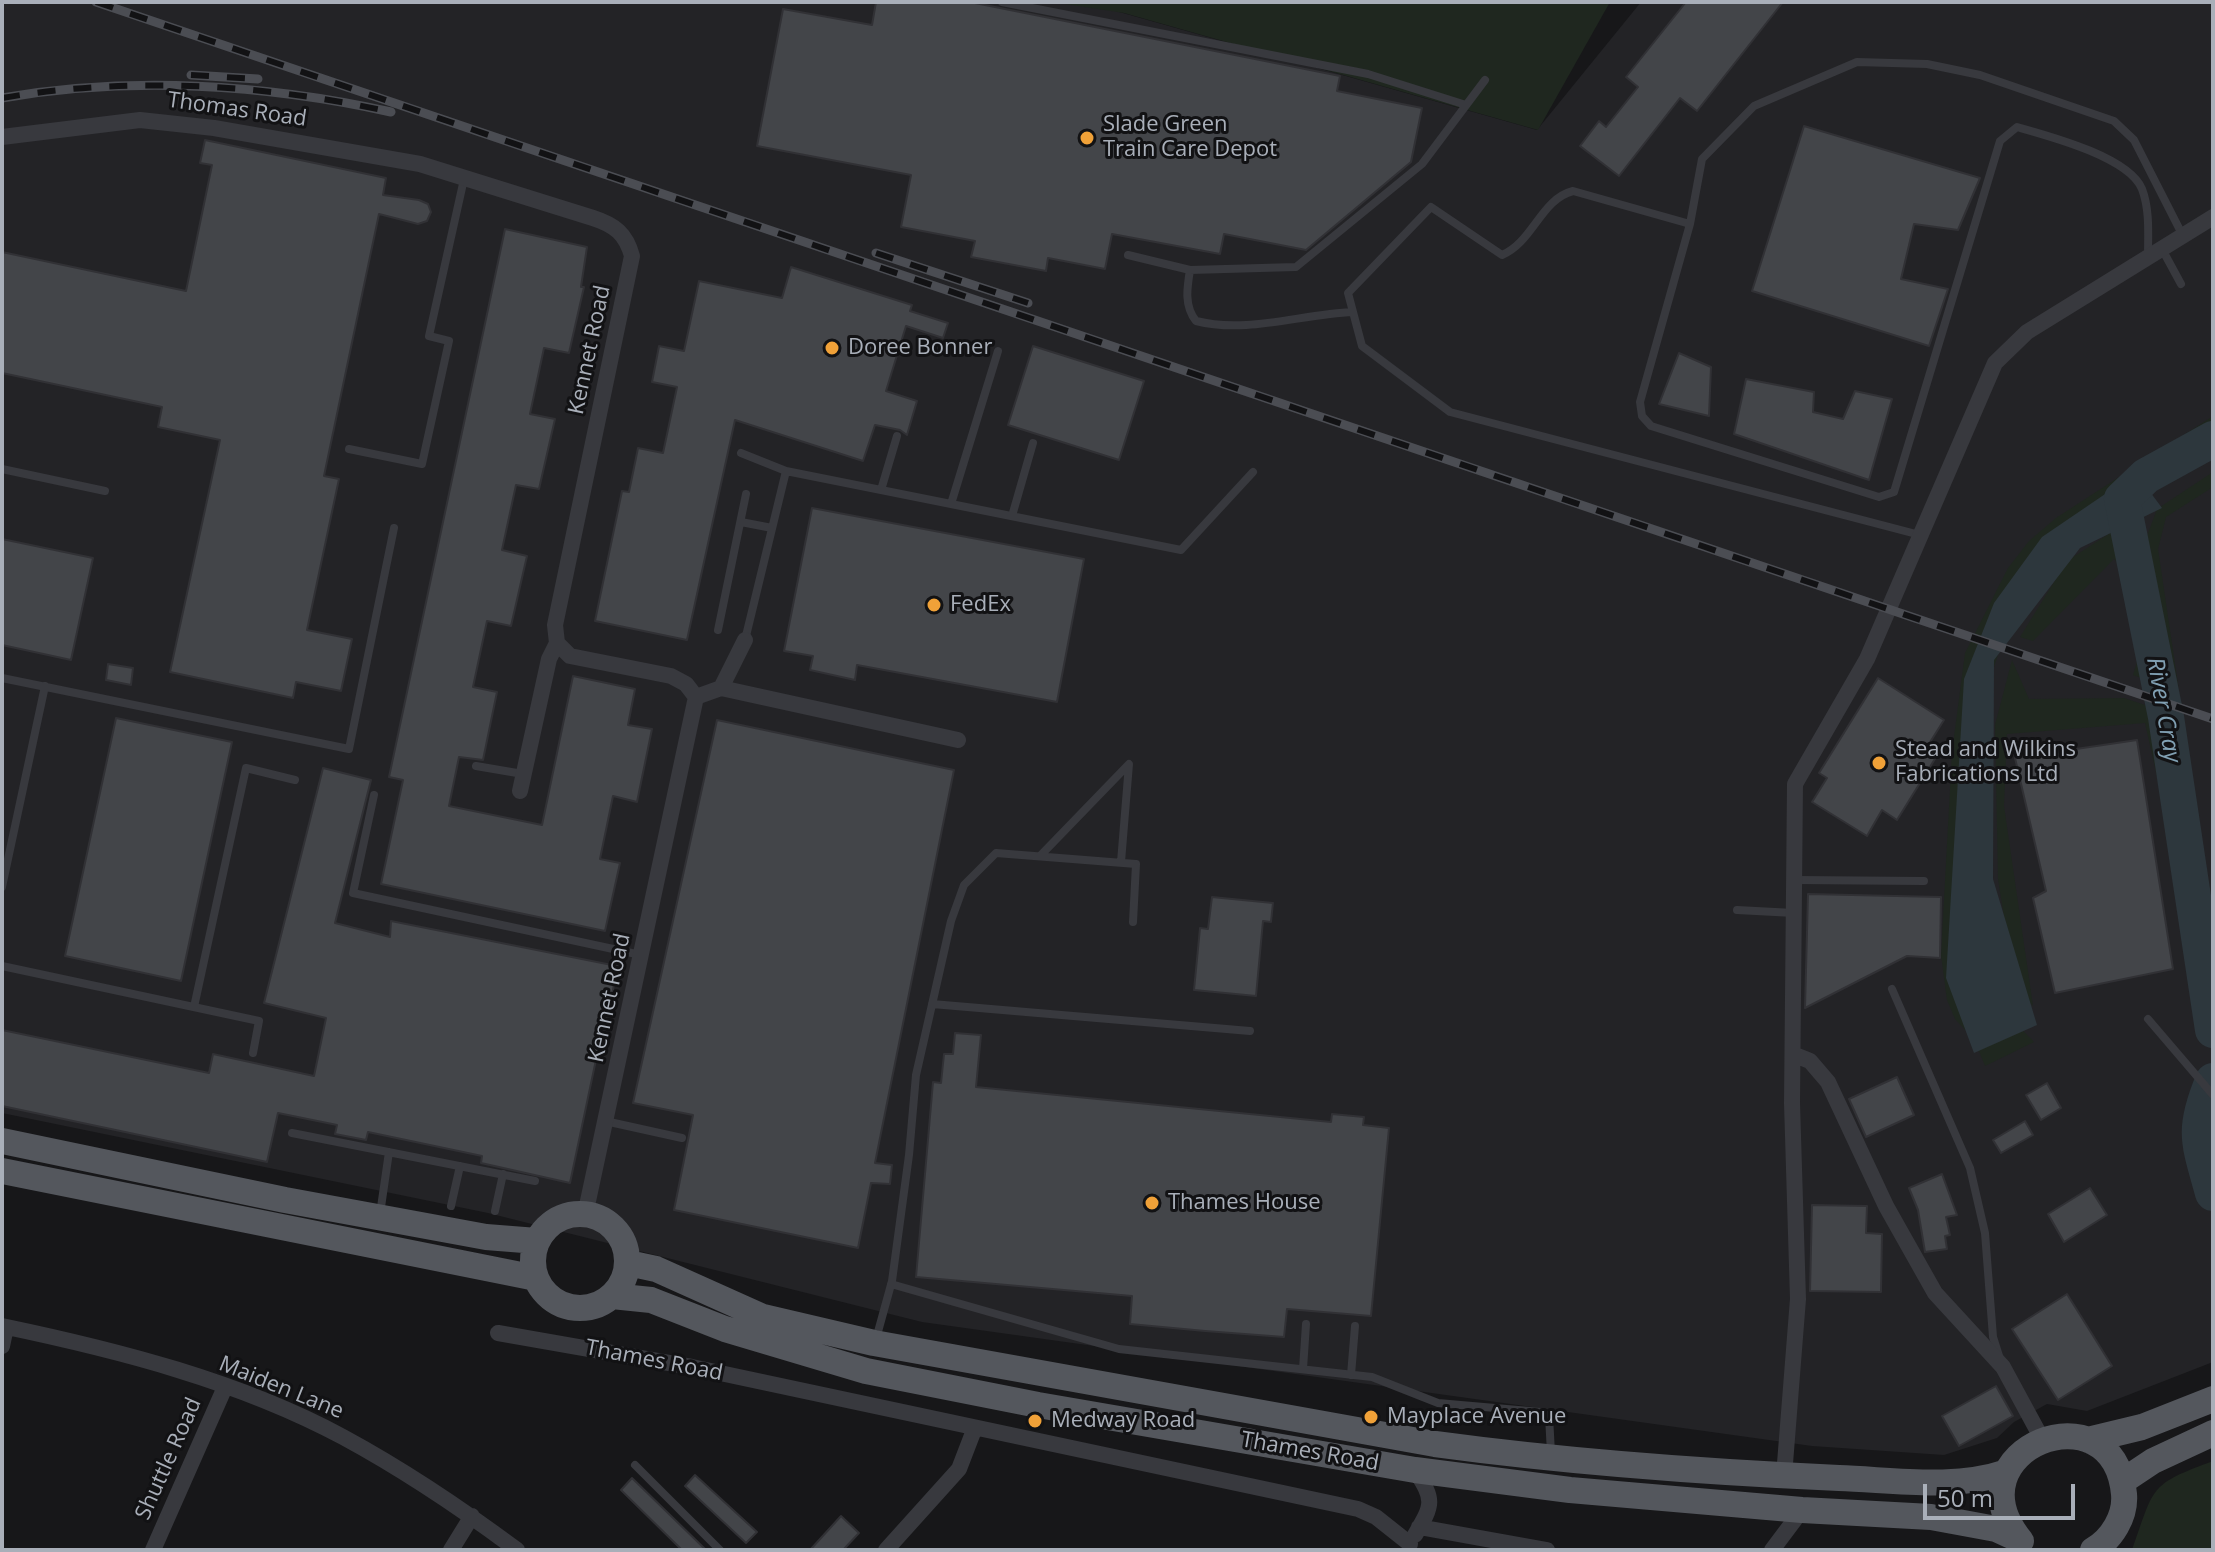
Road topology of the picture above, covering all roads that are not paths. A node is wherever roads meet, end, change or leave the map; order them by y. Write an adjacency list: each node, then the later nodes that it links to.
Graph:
1 (1002, 2): 3 (lane)
2 (1485, 80): 3 (lane)
3 (1466, 105): 11 (lane)
4 (2, 137): 5 (street, Thomas Road)
5 (464, 179): 17 (lane); 33 (street, Kennet Road)
6 (2213, 217): 8 (street)
7 (1690, 224): 8 (lane); 9 (lane); 13 (lane)
8 (2183, 236): 9 (street)
9 (2155, 253): 12 (lane); 30 (street)
10 (1128, 255): 11 (lane)
11 (1190, 270): 13 (lane)
12 (2181, 284)
13 (1353, 312): 30 (lane)
14 (998, 351): 25 (lane)
15 (897, 436): 22 (lane)
16 (1033, 443): 26 (lane)
17 (349, 449)
18 (741, 453): 20 (lane)
19 (2, 469): 23 (lane)
20 (786, 471): 22 (lane); 29 (lane)
21 (1253, 472): 26 (lane)
22 (881, 490): 25 (lane)
23 (105, 491)
24 (746, 494): 27 (lane)
25 (951, 504): 26 (lane)
26 (1012, 516)
27 (741, 522): 29 (lane); 31 (lane)
28 (394, 528): 35 (lane)
29 (772, 528): 32 (lane)
30 (1920, 535): 46 (street)
31 (718, 630)
32 (745, 640): 36 (street)
33 (557, 643): 37 (street); 40 (street, Kennet Road)
34 (2, 678): 35 (lane)
35 (45, 686): 48 (lane)
36 (721, 688): 37 (street); 38 (street)
37 (696, 697): 52 (street, Kennet Road)
38 (958, 740)
39 (476, 766): 40 (lane)
40 (523, 774): 42 (street, Kennet Road)
41 (295, 780): 56 (lane)
42 (520, 791)
43 (374, 795): 52 (lane)
44 (1040, 856): 45 (lane); 45 (lane); 55 (lane)
45 (1121, 862): 51 (lane)
46 (1796, 880): 47 (lane); 50 (street)
47 (1924, 881)
48 (2, 887)
49 (1737, 910): 50 (lane)
50 (1795, 913): 60 (street)
51 (1133, 922)
52 (642, 955): 62 (street, Kennet Road)
53 (2, 966): 56 (lane)
54 (1892, 989): 86 (lane)
55 (932, 1004): 58 (lane); 78 (lane)
56 (194, 1007): 59 (lane)
57 (2148, 1019): 61 (lane)
58 (1250, 1031)
59 (253, 1053)
60 (1795, 1055): 86 (street); 99 (street)
61 (2213, 1095)
62 (605, 1121): 64 (lane); 74 (street, Kennet Road)
63 (292, 1133): 66 (lane)
64 (682, 1138)
65 (2, 1141): 73 (main road)
66 (389, 1152): 67 (lane); 73 (lane)
67 (460, 1166): 69 (lane); 71 (lane)
68 (2, 1171): 77 (main road)
69 (503, 1174): 70 (lane); 72 (lane)
70 (535, 1181)
71 (451, 1206)
72 (495, 1211)
73 (380, 1215): 75 (main road)
74 (585, 1215): 75 (main road); 76 (main road)
75 (537, 1241): 77 (main road)
76 (628, 1263): 79 (main road); 84 (main road, Thames Road)
77 (536, 1278): 79 (main road, Thames Road)
78 (891, 1284): 84 (lane); 87 (lane)
79 (612, 1296): 97 (main road, Thames Road)
80 (1306, 1324): 87 (lane)
81 (4, 1326): 85 (street); 89 (street, Maiden Lane)
82 (1355, 1326): 88 (lane)
83 (498, 1333): 91 (street, Thames Road)
84 (874, 1343): 95 (main road, Thames Road)
85 (2, 1346)
86 (2003, 1367): 93 (street)
87 (1303, 1369): 88 (lane)
88 (1351, 1375): 95 (lane)
89 (225, 1387): 102 (street, Maiden Lane); 106 (street, Shuttle Road)
90 (2213, 1399): 94 (main road)
91 (974, 1430): 105 (street, Thames Road); 110 (street)
92 (2213, 1433): 100 (main road)
93 (2042, 1439): 94 (main road); 98 (main road)
94 (2088, 1440): 100 (main road)
95 (1551, 1457): 99 (main road, Thames Road)
96 (635, 1465): 109 (lane)
97 (1415, 1470): 101 (main road, Thames Road); 103 (street)
98 (2007, 1472): 99 (main road, Thames Road); 104 (main road)
99 (1784, 1476)
100 (2123, 1481): 113 (main road)
101 (1802, 1510): 104 (main road, Thames Road); 112 (street)
102 (472, 1516): 107 (street); 108 (street, Maiden Lane)
103 (1419, 1527): 105 (street); 111 (street)
104 (2027, 1545)
105 (1408, 1547)
106 (153, 1550)
107 (451, 1550)
108 (517, 1550)
109 (720, 1550)
110 (886, 1550)
111 (1547, 1550)
112 (1772, 1550)
113 (2093, 1550)

